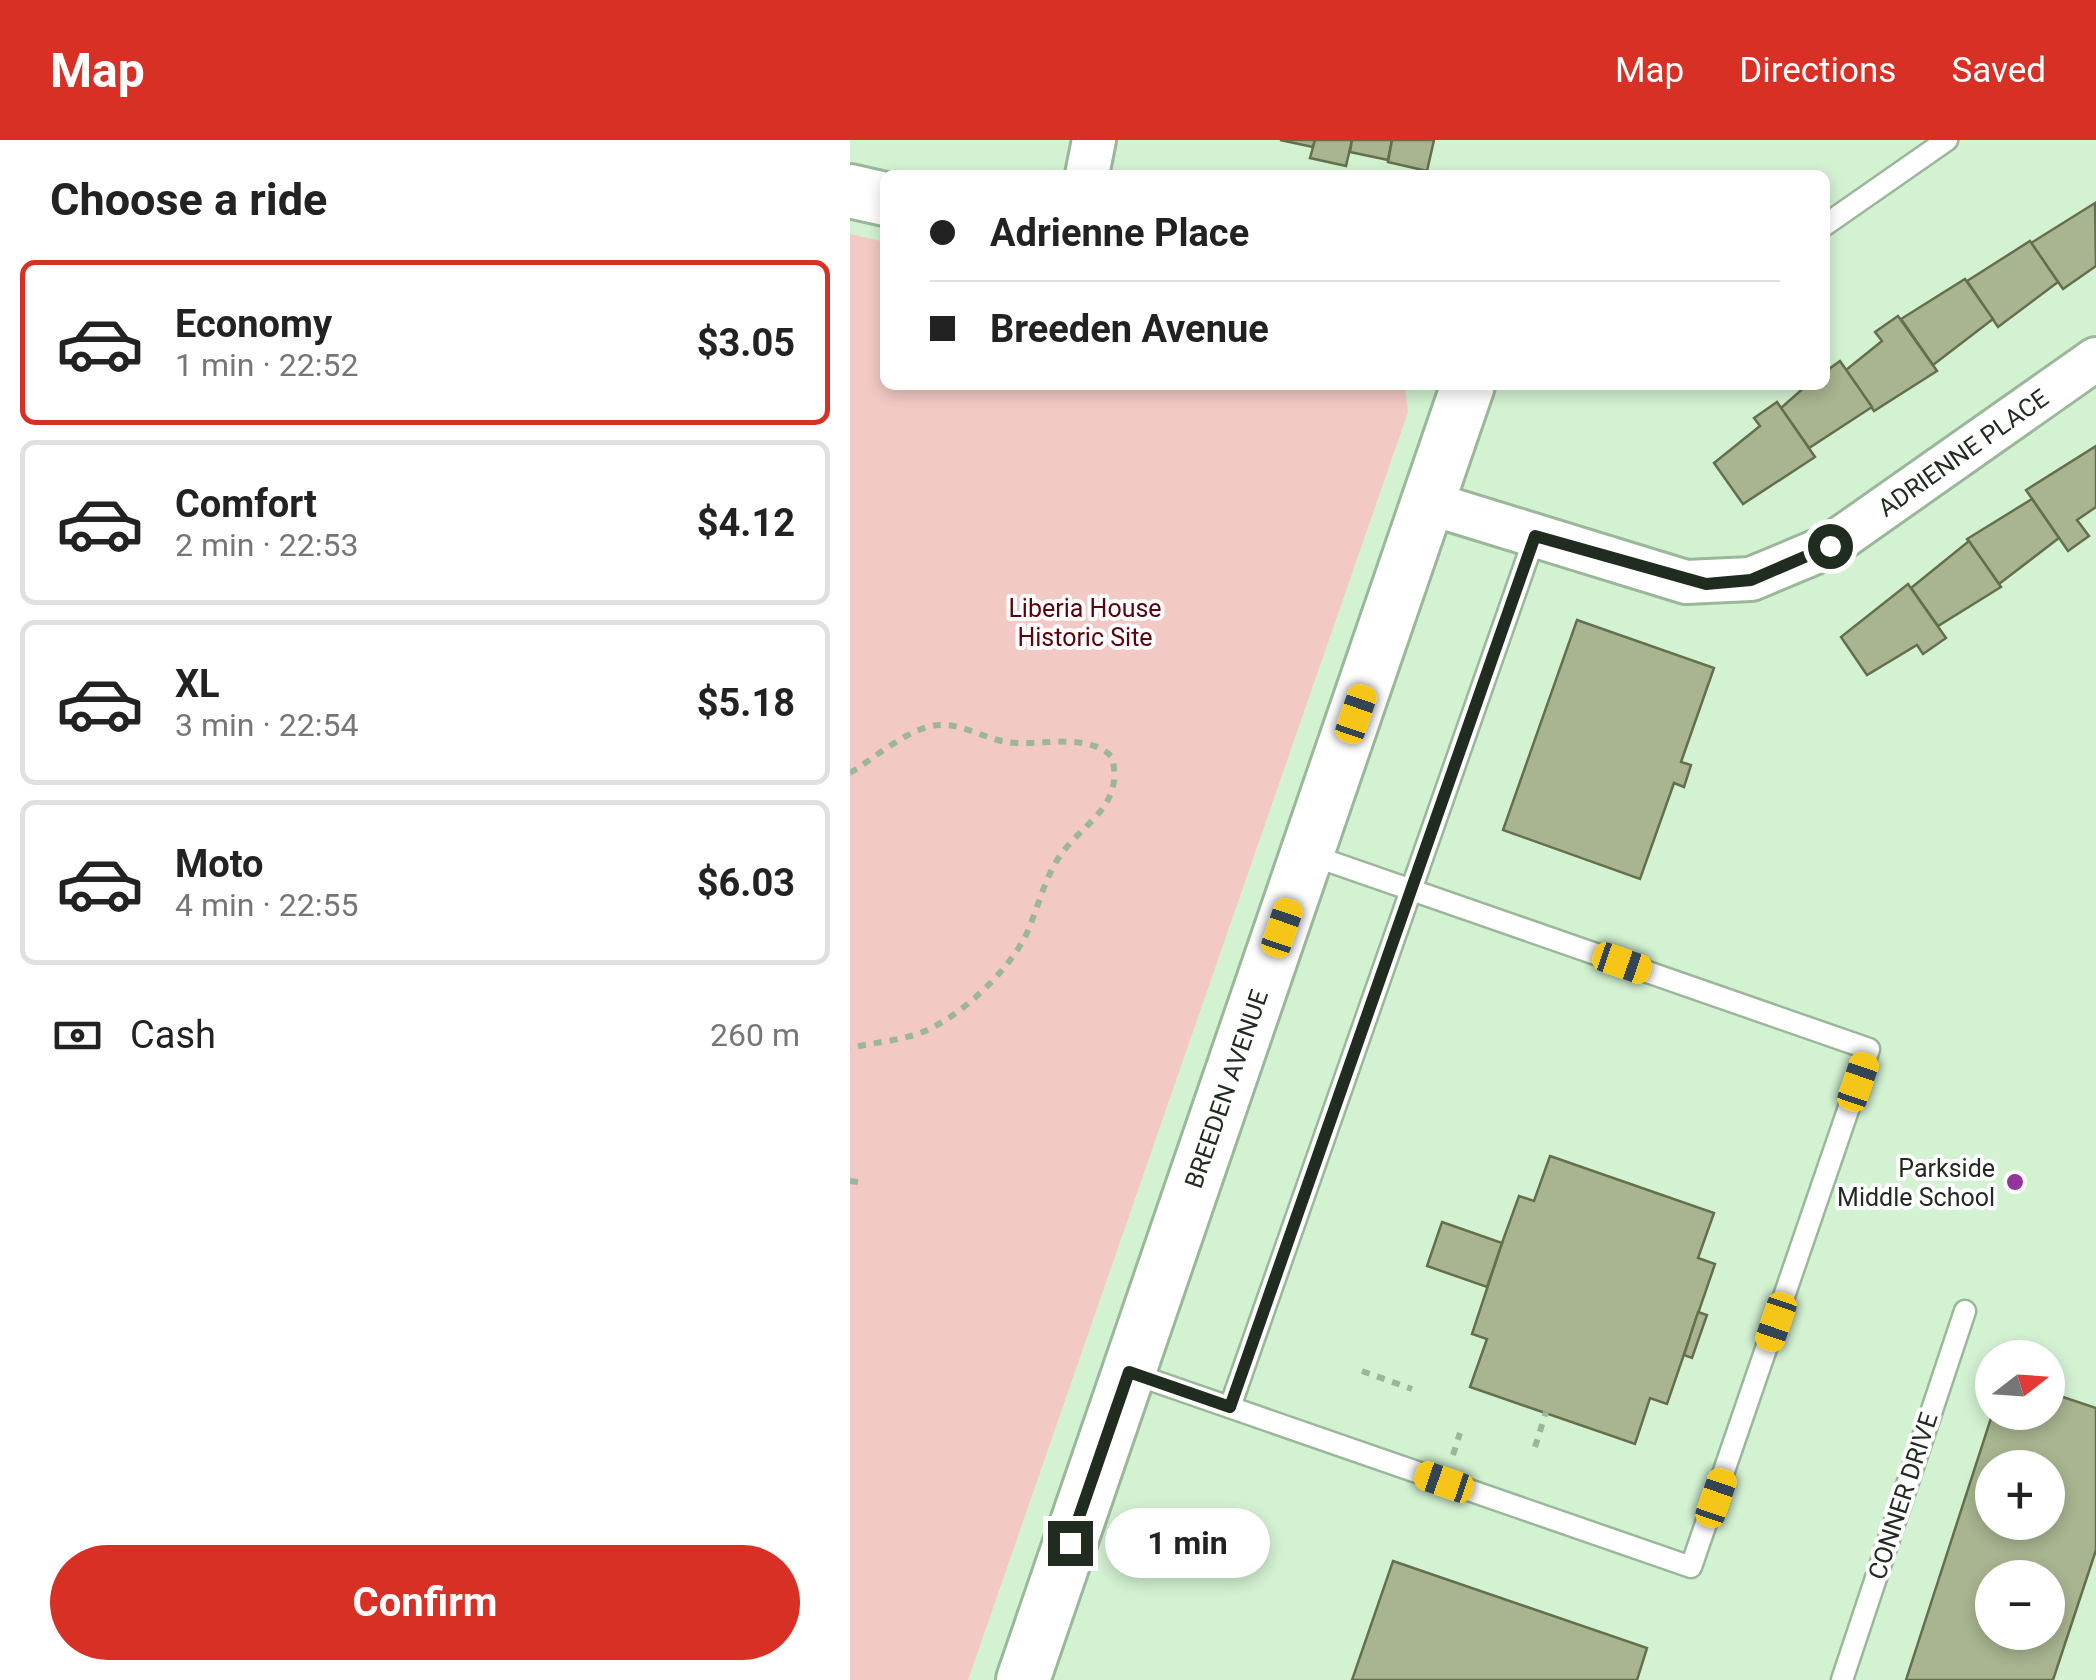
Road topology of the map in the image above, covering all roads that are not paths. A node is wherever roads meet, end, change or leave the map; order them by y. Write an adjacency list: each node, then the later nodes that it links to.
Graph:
1 (1094, 140): 3 (street)
2 (1948, 140): 6 (lane)
3 (1087, 170)
4 (850, 191): 5 (street)
5 (880, 197)
6 (1830, 222)
7 (2096, 359): 10 (street, ADRIENNE PLACE)
8 (1466, 390): 9 (street, BREEDEN AVENUE)
9 (1429, 503): 10 (street, ADRIENNE PLACE); 11 (street, BREEDEN AVENUE)
10 (1535, 536): 12 (lane)
11 (1308, 854): 12 (lane); 14 (street, BREEDEN AVENUE)
12 (1409, 889): 15 (lane); 15 (lane)
13 (1965, 1311): 17 (lane, CONNER DRIVE)
14 (1129, 1372): 15 (lane); 16 (street, BREEDEN AVENUE)
15 (1230, 1407)
16 (1023, 1680)
17 (1842, 1680)

